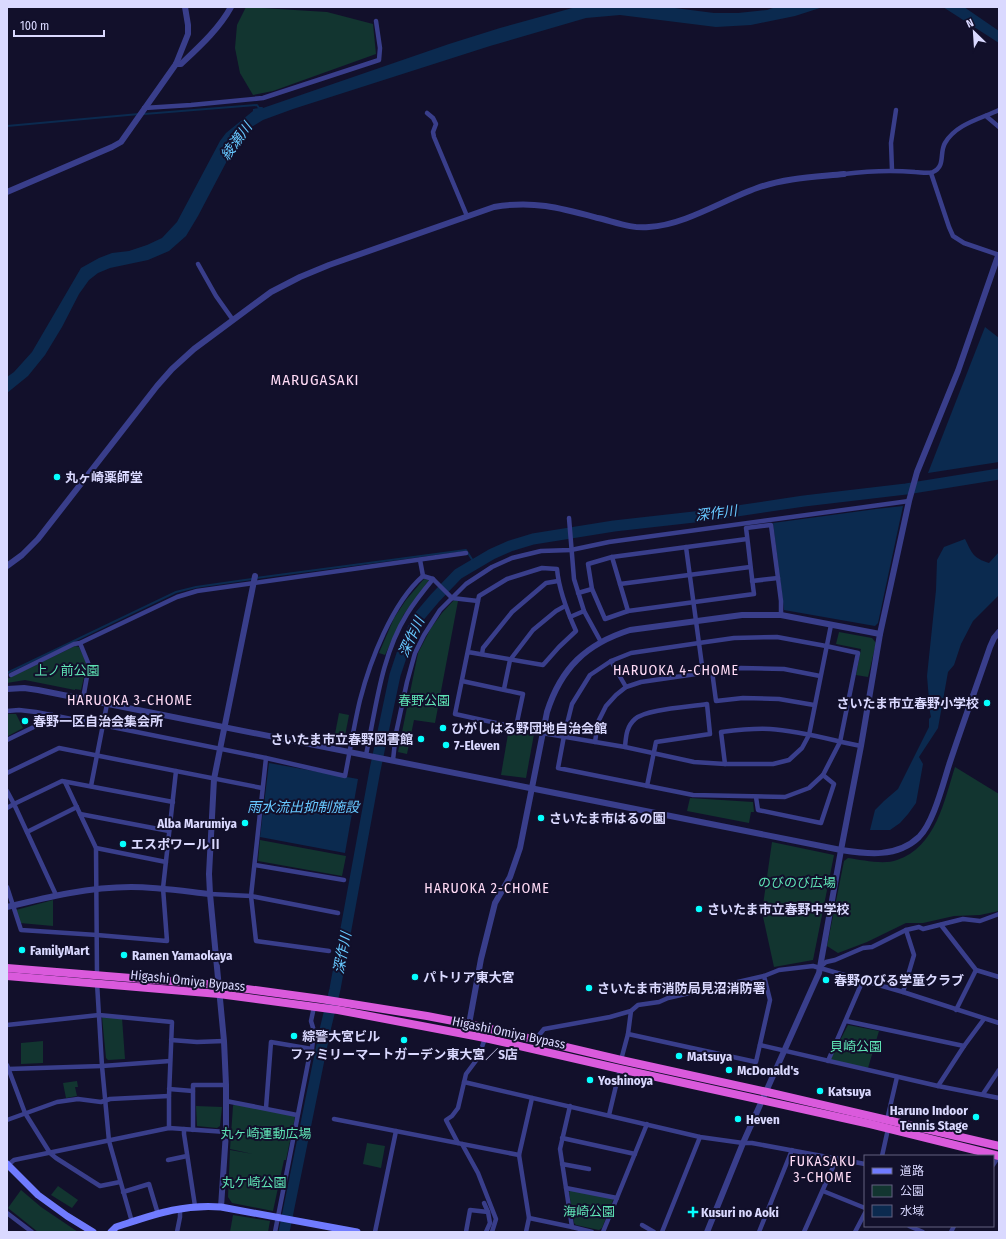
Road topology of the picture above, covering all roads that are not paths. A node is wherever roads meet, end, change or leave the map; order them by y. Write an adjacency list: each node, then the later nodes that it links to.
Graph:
1 (185, 7): 4 (street)
2 (231, 7): 4 (street)
3 (376, 21): 5 (street)
4 (176, 64): 5 (street)
5 (143, 110): 14 (street)
6 (896, 110): 11 (street)
7 (999, 110): 9 (street)
8 (428, 113): 15 (street)
9 (986, 116): 10 (street); 12 (street)
10 (999, 127)
11 (892, 170): 12 (street); 13 (street)
12 (931, 173): 16 (street)
13 (844, 174): 15 (street)
14 (7, 192)
15 (467, 216): 18 (street)
16 (999, 256): 19 (street)
17 (198, 264): 18 (street)
18 (233, 320): 27 (street)
19 (909, 501): 23 (street); 51 (street)
20 (568, 518): 23 (street)
21 (747, 539): 22 (street); 28 (street); 32 (street)
22 (686, 547): 25 (street); 29 (street)
23 (572, 550): 39 (street); 40 (street)
24 (466, 554): 26 (street)
25 (612, 557): 37 (street); 38 (street)
26 (420, 560): 31 (street); 36 (street)
27 (7, 566)
28 (750, 567): 29 (street); 35 (street)
29 (690, 575): 37 (street); 42 (street)
30 (255, 576): 36 (street)
31 (424, 576): 33 (street); 83 (street)
32 (778, 578): 35 (street); 46 (street)
33 (433, 579): 40 (street); 86 (street)
34 (558, 581): 41 (street); 43 (street); 57 (street)
35 (752, 581): 42 (street)
36 (253, 584): 53 (street); 72 (street)
37 (620, 584): 45 (street)
38 (592, 589): 39 (street); 45 (street)
39 (578, 593): 44 (street)
40 (452, 598): 41 (street); 88 (street)
41 (478, 601): 56 (street)
42 (693, 602): 45 (street); 48 (street)
43 (565, 606): 47 (street); 58 (street)
44 (584, 611): 47 (street); 52 (street)
45 (628, 611)
46 (781, 615): 48 (street); 49 (street)
47 (570, 618): 58 (street)
48 (696, 622): 52 (street); 54 (street)
49 (831, 625): 51 (street); 55 (street)
50 (999, 632): 109 (street)
51 (880, 634): 80 (street)
52 (601, 642): 74 (street)
53 (80, 643): 60 (street); 66 (street)
54 (699, 643): 55 (street); 59 (street); 63 (street)
55 (826, 646): 61 (street); 79 (street)
56 (468, 652): 57 (street); 62 (street)
57 (482, 654): 58 (street)
58 (510, 660): 65 (street)
59 (611, 661): 63 (street); 76 (street)
60 (11, 675)
61 (820, 676): 68 (street); 68 (street)
62 (462, 681): 65 (street); 73 (street)
63 (626, 687): 78 (street)
64 (7, 689): 66 (street)
65 (504, 689): 73 (street)
66 (83, 699): 67 (street)
67 (107, 704): 71 (street); 72 (street)
68 (814, 705): 75 (street)
69 (7, 711): 70 (street)
70 (52, 715): 71 (street); 77 (street)
71 (102, 725): 81 (street); 85 (street)
72 (224, 727): 81 (street); 83 (street)
73 (516, 727): 74 (street)
74 (542, 733): 76 (street); 98 (street)
75 (809, 735): 79 (street); 89 (street); 89 (street)
76 (564, 736): 78 (street); 96 (street)
77 (7, 740)
78 (595, 742): 82 (street)
79 (840, 742): 80 (street); 92 (street)
80 (861, 746): 109 (street)
81 (220, 748): 87 (street); 93 (street)
82 (625, 748): 84 (street); 84 (street)
83 (350, 752): 86 (street); 87 (street)
84 (654, 754): 89 (street); 96 (street)
85 (97, 755): 90 (street); 91 (street); 95 (street)
86 (367, 755): 88 (street)
87 (266, 758): 97 (street)
88 (391, 760): 98 (street)
89 (725, 764)
90 (176, 771): 93 (street); 101 (street)
91 (7, 773)
92 (823, 775): 100 (street); 100 (street)
93 (214, 779): 97 (street); 116 (street)
94 (65, 782): 95 (street); 102 (street); 103 (street)
95 (91, 786): 101 (street)
96 (647, 786): 100 (street)
97 (262, 788): 111 (street)
98 (531, 788): 109 (street); 145 (street)
99 (7, 791): 102 (street)
100 (756, 797)
101 (173, 802): 106 (street)
102 (14, 804): 104 (street); 107 (street)
103 (77, 807): 105 (street); 107 (street)
104 (7, 808)
105 (80, 814): 106 (street); 108 (street)
106 (169, 831): 110 (street)
107 (27, 832): 117 (street)
108 (96, 848): 110 (street); 115 (street)
109 (841, 850): 126 (street)
110 (166, 862): 114 (street)
111 (255, 865): 112 (street); 118 (street)
112 (344, 880)
113 (7, 887): 119 (street)
114 (164, 888): 115 (street); 116 (street); 124 (street)
115 (97, 889): 117 (street); 124 (street)
116 (210, 894): 118 (street); 134 (street)
117 (56, 895): 119 (street)
118 (251, 896): 120 (street); 125 (street)
119 (10, 906): 124 (street)
120 (338, 913)
121 (999, 914): 122 (street)
122 (941, 925): 123 (street); 128 (street)
123 (906, 930): 126 (street); 135 (street)
124 (97, 935): 132 (street)
125 (329, 951)
126 (819, 967): 130 (street); 133 (street); 156 (street)
127 (7, 968): 132 (highway, Higashi Omiya Bypass)
128 (976, 970): 131 (street); 139 (street)
129 (7, 976): 132 (highway, Higashi Omiya Bypass)
130 (764, 976): 140 (street); 153 (street)
131 (999, 977)
132 (97, 979): 134 (highway, Higashi Omiya Bypass); 136 (highway, Higashi Omiya Bypass); 141 (street)
133 (863, 980): 135 (street); 143 (street)
134 (218, 985): 136 (street); 137 (highway, Higashi Omiya Bypass)
135 (903, 992): 139 (street)
136 (220, 994): 137 (highway, Higashi Omiya Bypass); 152 (street)
137 (318, 1004): 138 (highway, Higashi Omiya Bypass); 155 (street)
138 (339, 1006): 145 (highway, Higashi Omiya Bypass); 148 (highway, Higashi Omiya Bypass)
139 (956, 1010): 142 (street)
140 (631, 1011): 147 (street); 151 (street)
141 (99, 1015): 146 (street); 150 (street); 160 (street)
142 (984, 1018): 144 (street); 154 (street)
143 (846, 1021): 154 (street); 159 (street)
144 (999, 1023)
145 (469, 1024): 148 (street); 151 (highway, Higashi Omiya Bypass)
146 (7, 1025)
147 (628, 1034): 153 (street); 157 (street)
148 (467, 1035): 149 (highway, Higashi Omiya Bypass)
149 (485, 1038): 162 (highway, Higashi Omiya Bypass); 165 (street)
150 (171, 1040): 152 (street); 158 (street)
151 (536, 1040): 157 (highway, Higashi Omiya Bypass)
152 (224, 1041): 166 (street)
153 (760, 1045): 156 (street)
154 (964, 1046): 167 (street)
155 (312, 1049): 179 (street); 181 (street)
156 (785, 1051): 159 (street); 170 (street)
157 (622, 1060): 170 (highway, Higashi Omiya Bypass)
158 (170, 1061): 160 (street); 168 (street)
159 (828, 1061): 164 (street)
160 (102, 1066): 161 (street); 176 (street)
161 (8, 1067): 180 (street)
162 (620, 1069): 175 (highway, Higashi Omiya Bypass); 182 (street)
163 (999, 1070): 171 (street)
164 (897, 1077): 167 (street); 185 (street)
165 (464, 1082): 173 (street); 197 (street)
166 (226, 1085): 169 (street); 177 (street)
167 (938, 1086): 171 (street)
168 (169, 1089): 169 (street); 172 (street)
169 (193, 1091): 190 (street)
170 (767, 1092): 175 (street); 185 (highway, Higashi Omiya Bypass)
171 (983, 1094): 174 (street)
172 (169, 1096): 176 (street); 187 (street)
173 (532, 1098): 178 (street); 202 (street)
174 (999, 1098)
175 (763, 1100): 189 (highway, Higashi Omiya Bypass); 196 (street)
176 (105, 1101): 180 (street); 195 (street)
177 (226, 1101): 179 (street); 192 (street)
178 (570, 1106): 182 (street); 194 (street)
179 (266, 1108): 181 (street)
180 (25, 1113): 184 (street); 200 (street)
181 (298, 1115): 226 (street)
182 (610, 1115): 186 (street)
183 (334, 1119): 191 (street)
184 (7, 1120)
185 (887, 1120): 198 (highway, Higashi Omiya Bypass)
186 (647, 1124): 193 (street); 201 (street)
187 (169, 1128): 188 (street); 195 (street)
188 (184, 1129): 190 (street); 204 (street)
189 (888, 1129): 203 (street); 205 (highway, Higashi Omiya Bypass)
190 (193, 1130): 192 (street)
191 (396, 1131): 197 (street); 238 (street)
192 (226, 1132): 219 (street)
193 (700, 1137): 196 (street); 246 (street)
194 (562, 1138): 201 (street); 208 (street)
195 (108, 1141): 200 (street); 212 (street)
196 (743, 1143): 199 (street); 247 (street)
197 (460, 1144): 202 (street); 241 (street)
198 (999, 1146)
199 (792, 1150): 206 (street); 248 (street)
200 (50, 1153): 210 (street); 212 (street)
201 (635, 1154): 216 (street)
202 (519, 1155): 227 (street)
203 (882, 1155)
204 (188, 1156): 207 (street); 218 (street)
205 (999, 1156)
206 (837, 1158): 209 (street); 214 (street)
207 (168, 1160)
208 (562, 1164): 211 (street); 213 (street)
209 (864, 1164)
210 (7, 1165): 233 (main road)
211 (589, 1169)
212 (120, 1182): 215 (street)
213 (566, 1188): 216 (street); 230 (street)
214 (823, 1191): 221 (street); 249 (street)
215 (123, 1192): 224 (street); 228 (street)
216 (617, 1198): 244 (street)
217 (484, 1203): 222 (street)
218 (195, 1206): 219 (main road); 220 (main road)
219 (221, 1207): 226 (main road)
220 (180, 1208): 224 (main road); 235 (street)
221 (864, 1208)
222 (488, 1212): 239 (street); 240 (street)
223 (7, 1213): 232 (street)
224 (158, 1214): 228 (main road)
225 (864, 1215): 250 (street)
226 (279, 1217): 236 (street); 237 (main road)
227 (529, 1218): 230 (street); 242 (street)
228 (132, 1222): 234 (main road)
229 (642, 1225): 245 (street)
230 (572, 1227): 243 (street)
231 (911, 1227): 251 (street)
232 (32, 1232)
233 (93, 1232)
234 (110, 1232)
235 (177, 1232)
236 (275, 1232)
237 (357, 1232)
238 (375, 1232)
239 (466, 1232)
240 (486, 1232)
241 (492, 1232)
242 (526, 1232)
243 (592, 1232)
244 (603, 1232)
245 (654, 1232)
246 (662, 1232)
247 (707, 1232)
248 (759, 1232)
249 (804, 1232)
250 (855, 1232)
251 (923, 1232)

